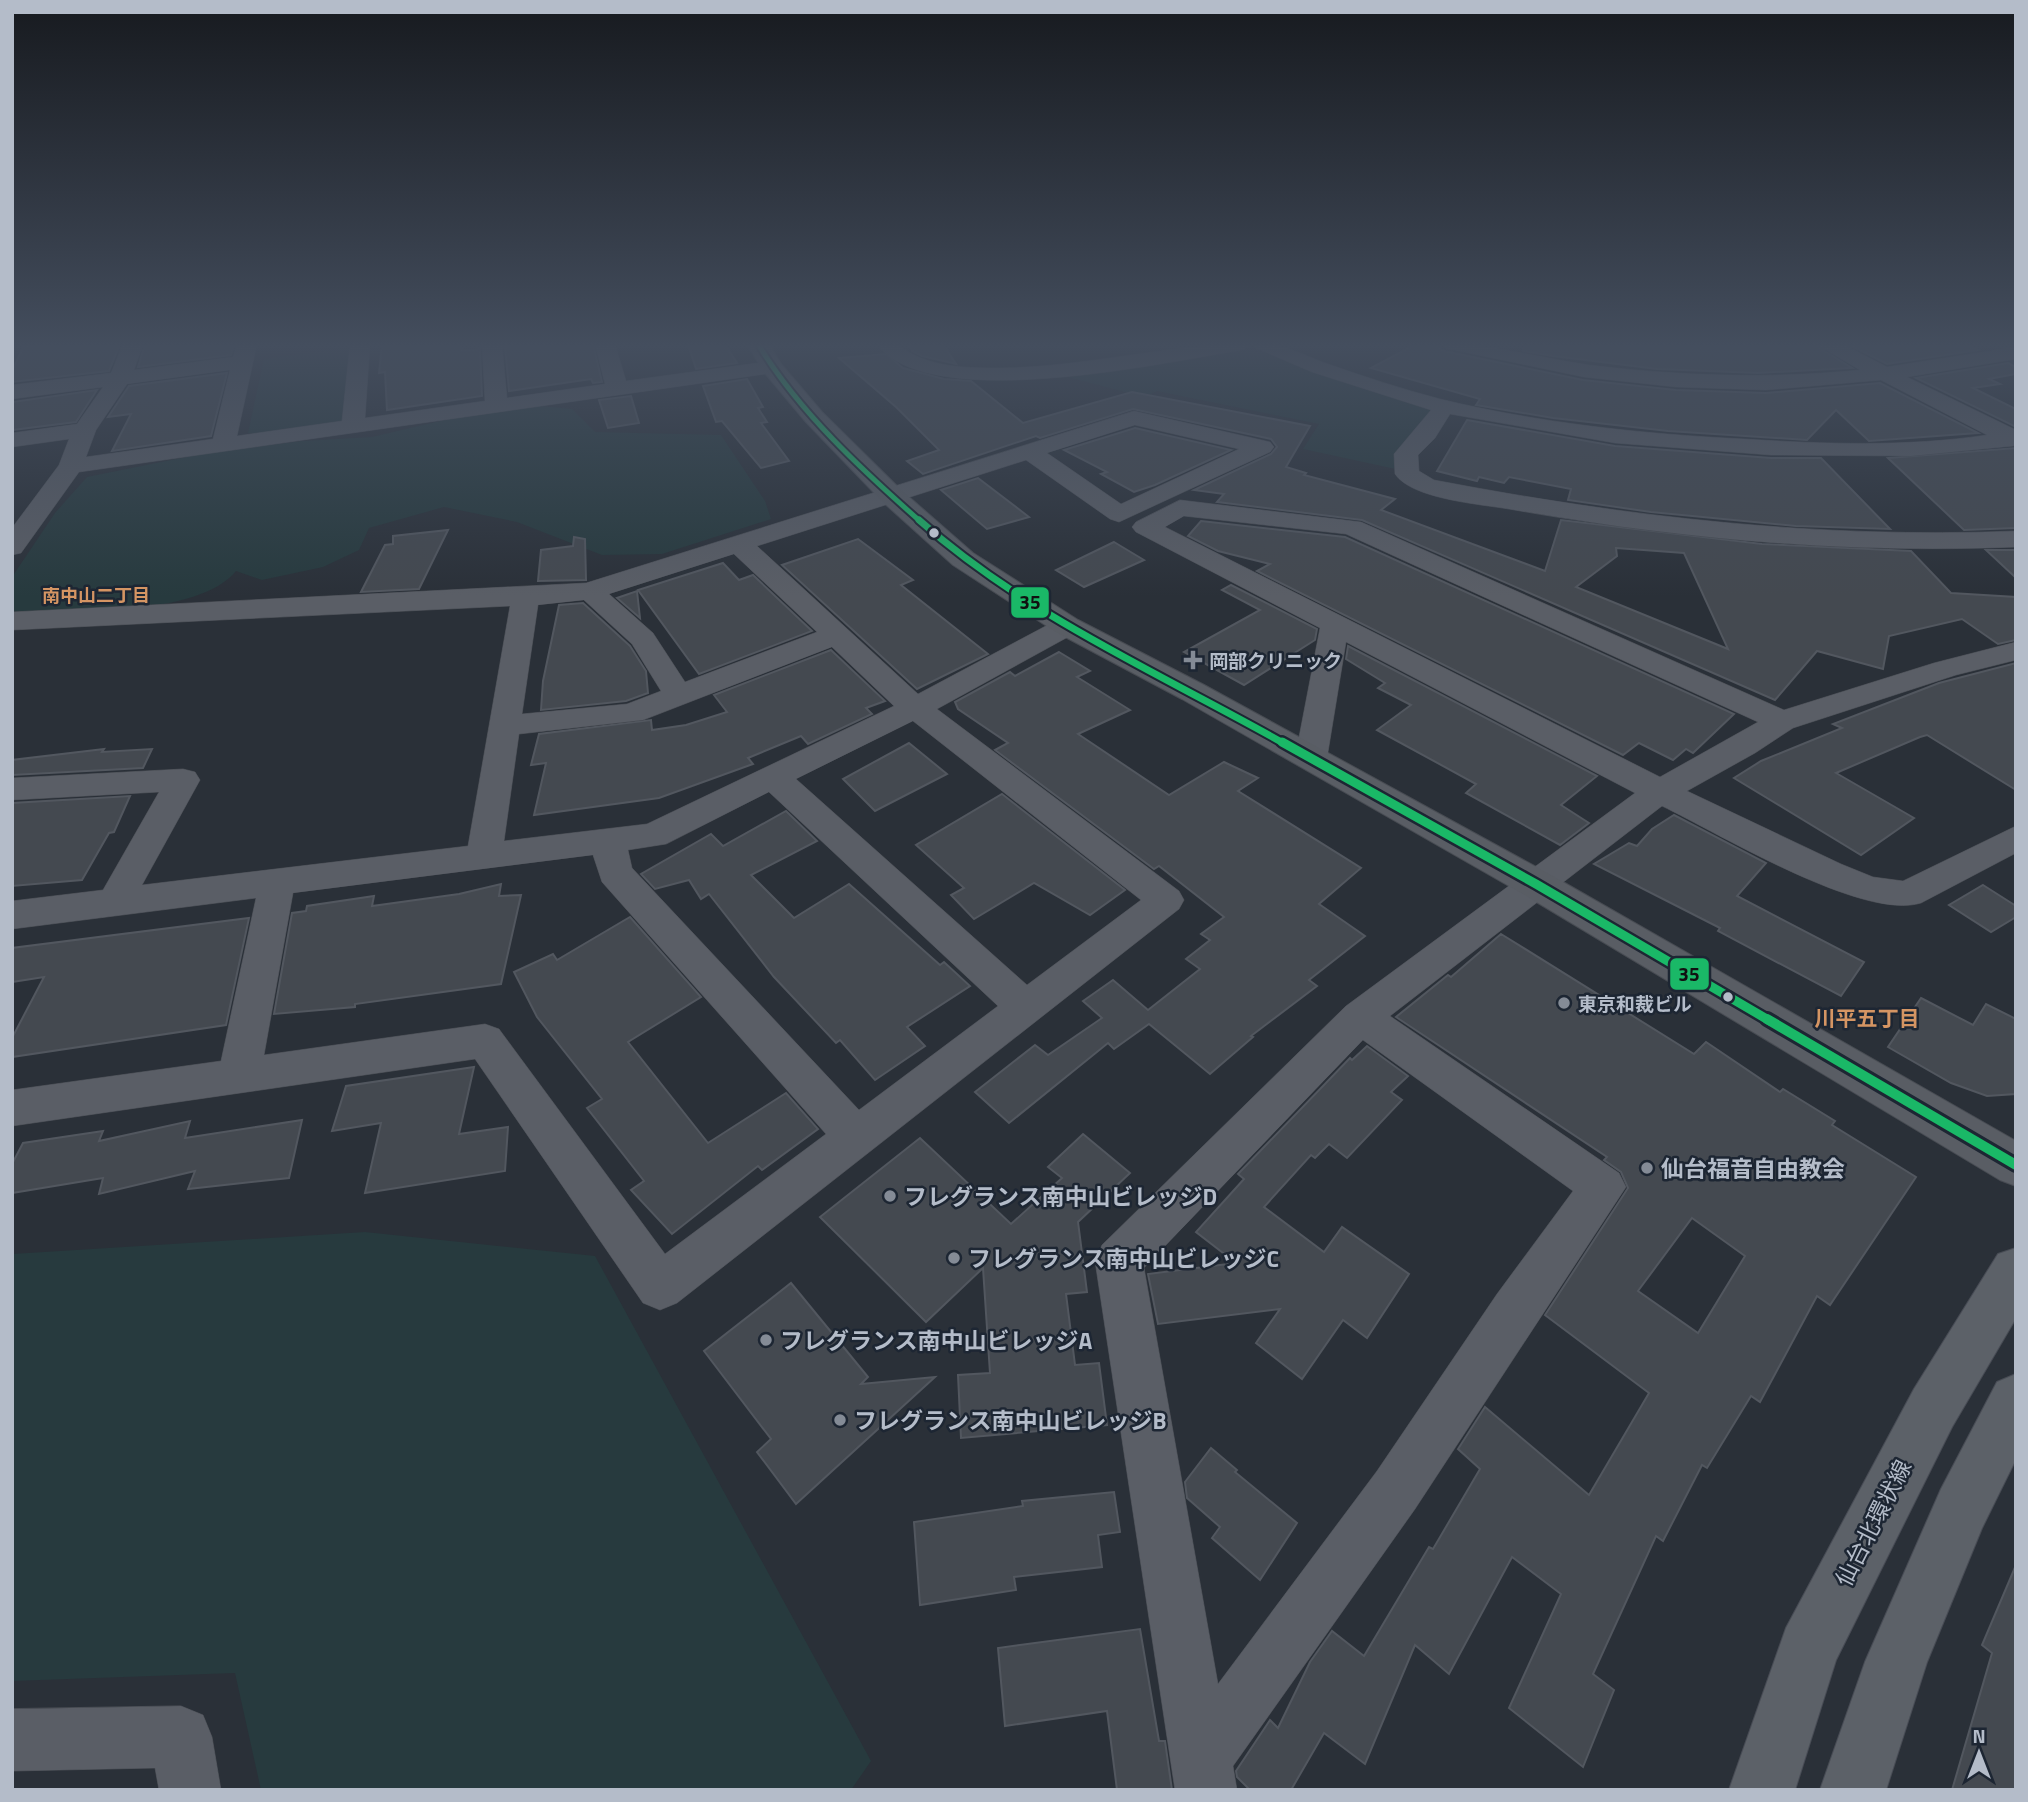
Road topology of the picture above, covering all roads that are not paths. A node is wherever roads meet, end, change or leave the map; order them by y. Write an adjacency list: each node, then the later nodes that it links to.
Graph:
1 (227, 428): 12 (street)
2 (332, 428): 12 (street)
3 (825, 428): 15 (street)
4 (1103, 428): 13 (street)
5 (1179, 428): 13 (street)
6 (1430, 428): 16 (street)
7 (1558, 428): 10 (street)
8 (1994, 428): 10 (street)
9 (84, 430): 11 (street); 14 (street)
10 (2014, 438)
11 (12, 440)
12 (223, 444): 14 (street)
13 (1030, 452): 15 (street)
14 (71, 466): 18 (street)
15 (892, 496): 17 (street); 23 (street)
16 (2016, 539)
17 (739, 544): 19 (street); 24 (street)
18 (12, 547)
19 (590, 591): 20 (street); 26 (street)
20 (525, 599): 21 (street); 29 (street)
21 (12, 621)
22 (1335, 624): 28 (street); 30 (street); 33 (street)
23 (1067, 626): 27 (street); 30 (street)
24 (837, 635): 26 (street); 27 (street)
25 (2016, 651): 28 (street)
26 (679, 696): 29 (street)
27 (915, 708): 31 (street); 41 (street)
28 (1782, 721): 33 (street)
29 (505, 726): 36 (street)
30 (1311, 758): 38 (street)
31 (774, 778): 35 (street); 41 (street)
32 (12, 789): 39 (street)
33 (1659, 792): 34 (street); 38 (street)
34 (2016, 838)
35 (608, 841): 36 (street); 45 (street)
36 (484, 856): 37 (street)
37 (277, 882): 39 (street); 43 (street)
38 (1536, 884): 42 (street); 46 (street)
39 (114, 902): 40 (street)
40 (12, 915)
41 (1025, 1007): 45 (street)
42 (1360, 1017): 50 (street); 50 (street)
43 (239, 1076): 44 (street); 45 (street)
44 (12, 1108)
45 (856, 1137)
46 (2016, 1165)
47 (2016, 1271): 52 (main road, 仙台北環状線)
48 (2016, 1401): 53 (main road)
49 (12, 1740): 51 (street)
50 (1203, 1775)
51 (190, 1790)
52 (1762, 1790)
53 (1853, 1790)

